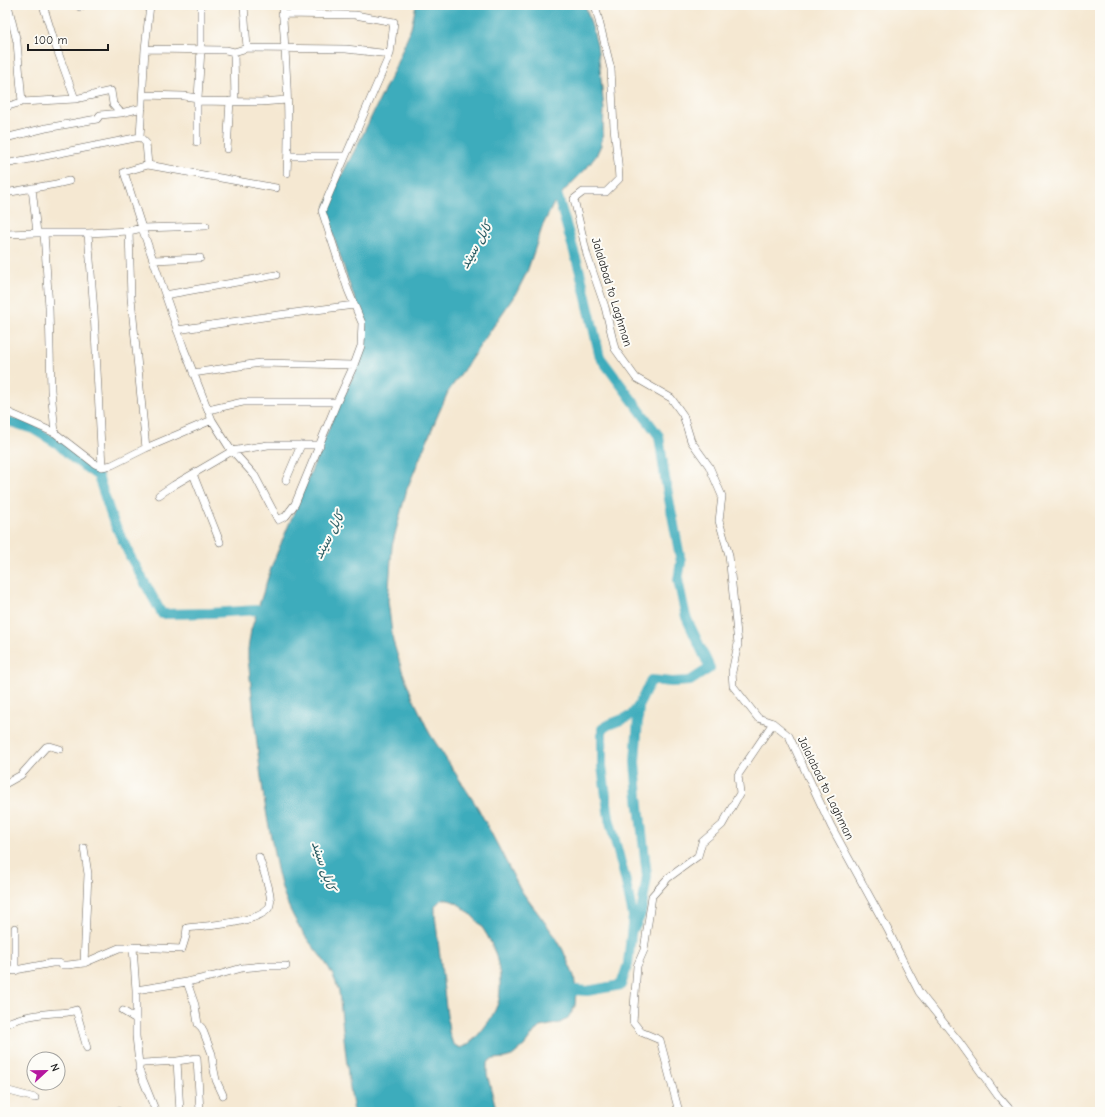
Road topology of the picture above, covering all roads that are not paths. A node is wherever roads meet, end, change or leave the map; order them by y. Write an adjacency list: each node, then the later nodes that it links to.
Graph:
1 (8, 5): 20 (street)
2 (42, 5): 16 (street)
3 (150, 5): 10 (street)
4 (201, 5): 11 (street)
5 (244, 5): 9 (street)
6 (282, 5): 8 (street)
7 (595, 5): 65 (street, Jalalabad to Laghman)
8 (282, 14): 12 (street); 14 (street)
9 (247, 48): 12 (street); 13 (street)
10 (145, 49): 11 (street); 15 (street)
11 (201, 49): 13 (street); 17 (street)
12 (285, 49): 14 (street); 18 (street)
13 (234, 52): 19 (street)
14 (390, 54): 29 (street)
15 (143, 95): 17 (street); 22 (street)
16 (75, 99): 20 (street); 23 (street)
17 (197, 99): 19 (street); 26 (street)
18 (287, 100): 19 (street); 28 (street)
19 (233, 101): 27 (street)
20 (22, 102): 21 (street)
21 (5, 107)
22 (142, 108): 23 (street); 24 (street)
23 (121, 113): 25 (street)
24 (140, 137): 30 (street); 31 (street)
25 (5, 138)
26 (196, 142)
27 (227, 149)
28 (288, 156): 29 (street); 32 (street)
29 (345, 156): 47 (street)
30 (5, 164)
31 (148, 165): 35 (street); 38 (street)
32 (287, 173)
33 (69, 181): 34 (street)
34 (32, 188): 36 (street); 40 (street)
35 (276, 188)
36 (5, 193)
37 (206, 226): 38 (street)
38 (142, 228): 39 (street); 44 (street)
39 (129, 231): 42 (street); 58 (street)
40 (41, 233): 41 (street); 42 (street); 55 (street)
41 (5, 234)
42 (88, 234): 60 (street)
43 (200, 258): 44 (street)
44 (153, 260): 46 (street)
45 (276, 275): 46 (street)
46 (165, 295): 48 (street)
47 (354, 305): 48 (street); 49 (street)
48 (177, 330): 50 (street)
49 (354, 365): 50 (street); 51 (street)
50 (193, 373): 52 (street)
51 (337, 402): 52 (street); 57 (street)
52 (208, 410): 54 (street)
53 (5, 411): 55 (street)
54 (212, 420): 58 (street); 59 (street)
55 (55, 433): 60 (street)
56 (301, 445): 57 (street); 59 (street); 62 (street)
57 (320, 445): 59 (street)
58 (146, 448): 60 (street)
59 (232, 451): 61 (street)
60 (102, 467)
61 (193, 474): 63 (street); 64 (street)
62 (286, 480)
63 (159, 495)
64 (220, 542)
65 (773, 723): 87 (street); 91 (street, Jalalabad to Laghman)
66 (60, 749): 67 (street)
67 (5, 784)
68 (84, 848): 72 (street)
69 (259, 857): 71 (street)
70 (15, 928): 74 (street)
71 (133, 947): 72 (street); 77 (street)
72 (84, 963): 74 (street)
73 (286, 966): 76 (street)
74 (15, 971): 75 (street)
75 (5, 972)
76 (188, 982): 77 (street); 85 (street)
77 (136, 990): 79 (street)
78 (123, 1011): 79 (street)
79 (136, 1019): 83 (street)
80 (5, 1024): 81 (street)
81 (87, 1048)
82 (177, 1061): 83 (street); 89 (street); 90 (street)
83 (139, 1064): 88 (street)
84 (5, 1091): 86 (street)
85 (223, 1095)
86 (35, 1098)
87 (677, 1111)
88 (156, 1112)
89 (180, 1112)
90 (200, 1112)
91 (1012, 1112)

